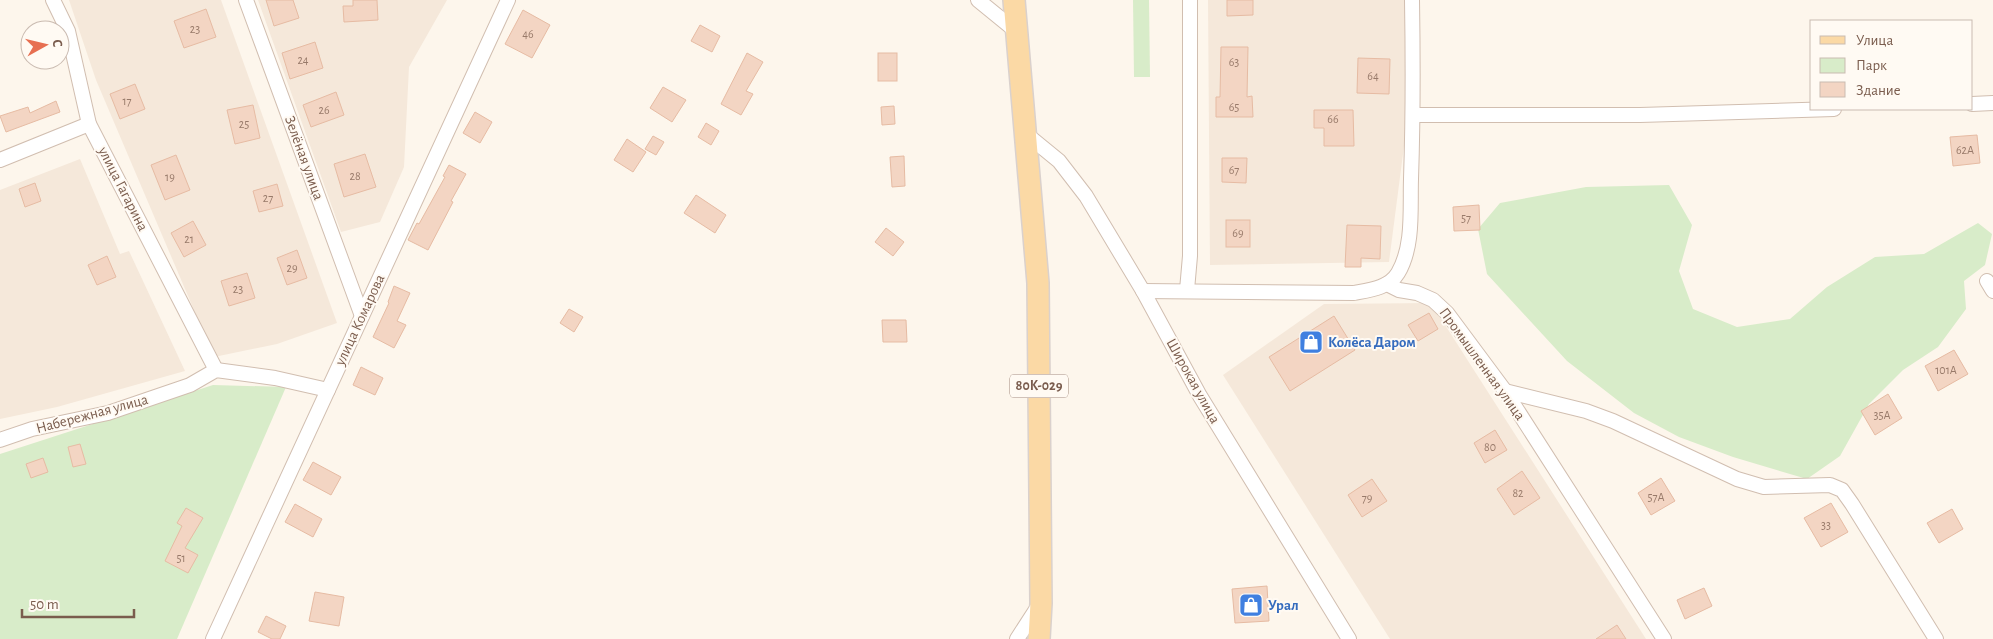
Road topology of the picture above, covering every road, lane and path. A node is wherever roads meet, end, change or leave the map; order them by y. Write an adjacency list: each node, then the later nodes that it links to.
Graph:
1 (53, 0): 13 (street, улица Гагарина)
2 (246, 0): 19 (street, Зелёная улица)
3 (508, 0): 19 (street, улица Комарова)
4 (978, 0): 8 (street)
5 (1014, 0): 8 (main road, 80К-029)
6 (1190, 0): 17 (street)
7 (1412, 0): 12 (street)
8 (1016, 31): 14 (main road, 80К-029)
9 (1993, 103): 10 (street)
10 (1973, 104)
11 (1810, 110): 12 (street)
12 (1414, 115): 16 (street)
13 (89, 124): 15 (street); 20 (street, улица Гагарина)
14 (1026, 134): 18 (street, Широкая улица); 24 (main road, 80К-029)
15 (0, 160)
16 (1388, 284): 17 (street); 22 (street, Промышленная улица)
17 (1187, 290): 18 (street)
18 (1143, 291): 28 (street, Широкая улица)
19 (362, 316): 21 (street, улица Комарова)
20 (216, 370): 21 (street); 23 (street, Набережная улица)
21 (328, 390): 25 (street, улица Комарова)
22 (1505, 391): 29 (street, Промышленная улица); 30 (street)
23 (0, 440)
24 (1041, 603): 26 (street); 27 (main road, 80К-029)
25 (213, 639)
26 (1017, 639)
27 (1040, 639)
28 (1349, 639)
29 (1664, 639)
30 (1936, 639)

